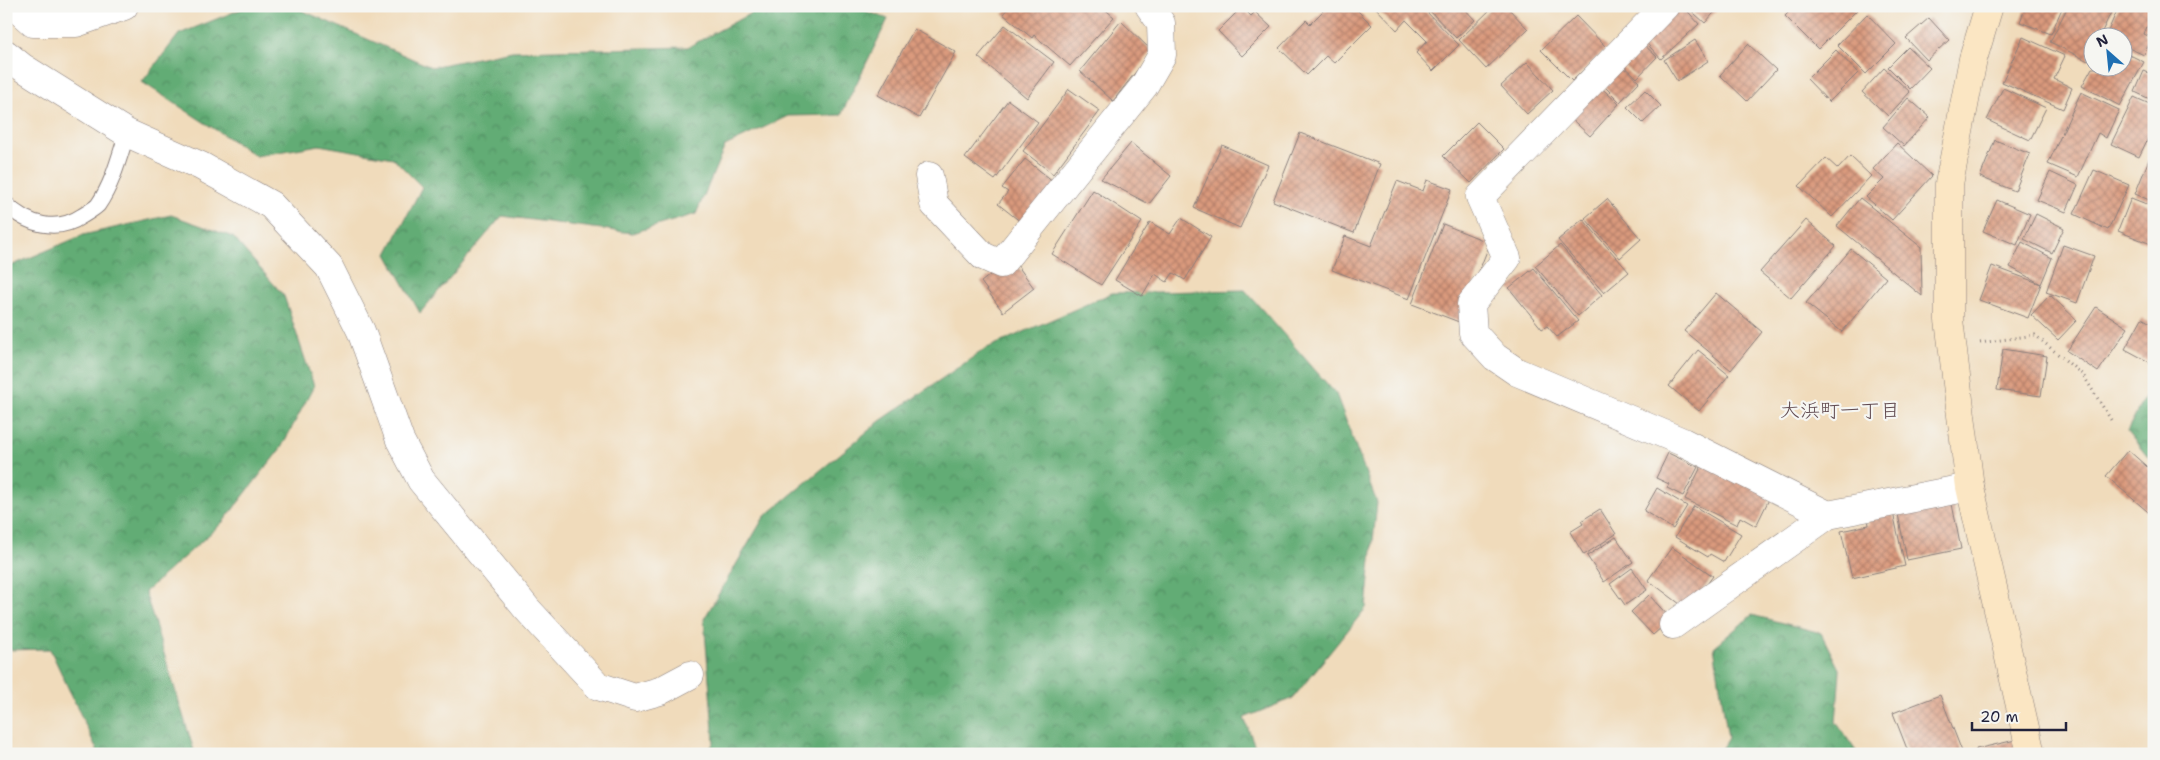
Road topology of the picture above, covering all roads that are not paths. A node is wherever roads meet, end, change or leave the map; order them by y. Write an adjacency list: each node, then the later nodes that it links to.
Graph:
1 (14, 6): 2 (street)
2 (124, 6)
3 (1149, 6): 8 (street)
4 (1665, 6): 11 (street)
5 (1989, 6): 10 (street)
6 (6, 54): 7 (street)
7 (127, 133): 9 (lane); 13 (street)
8 (929, 176)
9 (6, 204)
10 (1970, 488): 11 (street); 14 (street)
11 (1828, 515): 12 (street)
12 (1673, 624)
13 (690, 675)
14 (2031, 754)

